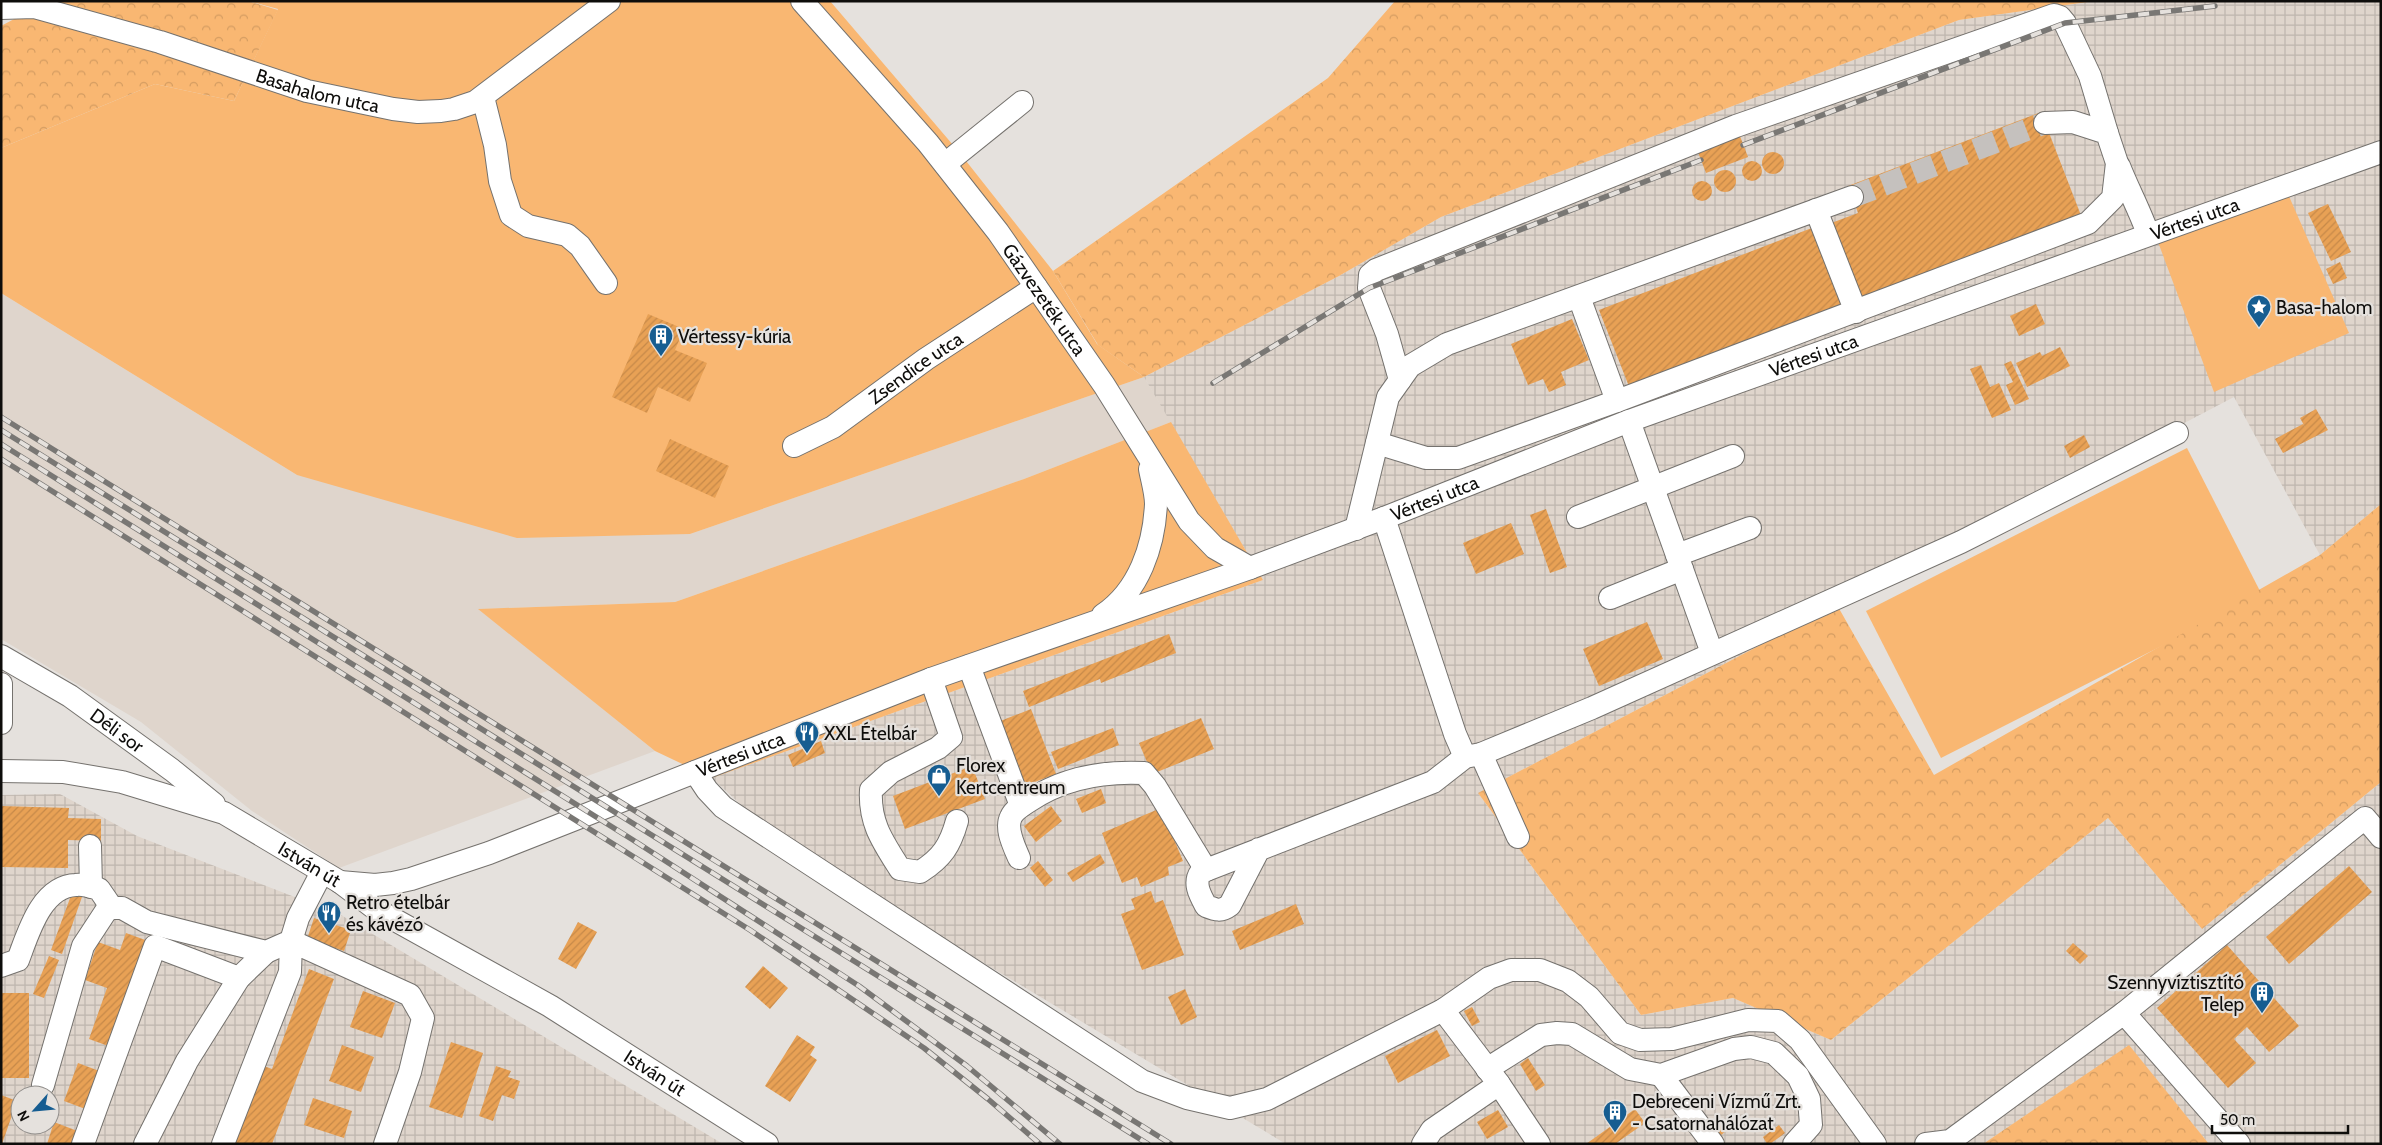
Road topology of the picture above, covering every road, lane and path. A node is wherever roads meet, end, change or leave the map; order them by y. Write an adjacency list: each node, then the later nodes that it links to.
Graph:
1 (609, 1): 4 (street, Basahalom utca)
2 (802, 1): 11 (street, Gázvezeték utca)
3 (1, 8): 4 (street, Basahalom utca)
4 (483, 97): 16 (street)
5 (2095, 97): 7 (street); 9 (street); 20 (street)
6 (1022, 102): 11 (street)
7 (2073, 122): 8 (street); 9 (street)
8 (2045, 123)
9 (2107, 133): 12 (street)
10 (2381, 152): 15 (street, Vértesi utca)
11 (945, 164): 17 (street, Gázvezeték utca)
12 (2122, 196): 15 (street); 19 (street)
13 (1852, 197): 14 (street)
14 (1816, 210): 18 (street); 19 (street)
15 (2148, 234): 22 (street, Vértesi utca)
16 (606, 283)
17 (1036, 287): 25 (street, Zsendice utca); 27 (street, Gázvezeték utca)
18 (1579, 297): 20 (street); 21 (street)
19 (1856, 312): 21 (street)
20 (1400, 380): 24 (street)
21 (1617, 401): 24 (street)
22 (1629, 421): 28 (street); 30 (street, Vértesi utca)
23 (2177, 433): 37 (street)
24 (1377, 443): 31 (street)
25 (794, 446)
26 (1732, 456): 28 (street)
27 (1149, 459): 34 (street); 36 (street, Gázvezeték utca)
28 (1652, 487): 29 (street); 33 (street)
29 (1578, 517)
30 (1384, 518): 31 (street, Vértesi utca); 43 (street)
31 (1356, 528): 34 (street, Vértesi utca)
32 (1750, 528): 33 (street)
33 (1679, 562): 35 (street); 37 (street)
34 (1250, 568): 36 (street, Vértesi utca)
35 (1610, 598)
36 (1086, 626): 39 (street, Vértesi utca)
37 (1712, 653): 43 (street)
38 (1, 656): 47 (street, Déli sor)
39 (969, 666): 40 (street, Vértesi utca); 46 (street)
40 (931, 679): 45 (street, Vértesi utca); 48 (street)
41 (1, 684): 42 (street)
42 (1, 723)
43 (1473, 755): 49 (street); 51 (street)
44 (1, 771): 47 (street, István út)
45 (695, 772): 55 (street, Vértesi utca); 63 (street)
46 (1021, 806): 52 (street); 54 (street)
47 (224, 813): 55 (street, István út)
48 (957, 821)
49 (1518, 837)
50 (2381, 837): 64 (street)
51 (1258, 848): 54 (street); 54 (street)
52 (1019, 858)
53 (85, 859): 56 (street)
54 (1206, 870)
55 (331, 877): 59 (street); 76 (street, István út)
56 (91, 887): 57 (street); 61 (street)
57 (112, 908): 58 (street); 67 (street)
58 (160, 936): 60 (street); 62 (street); 72 (street)
59 (291, 941): 60 (street); 74 (street); 75 (street)
60 (266, 952): 62 (street)
61 (1, 966)
62 (239, 978): 73 (street)
63 (1443, 1010): 66 (street); 68 (street)
64 (2124, 1013): 71 (street); 82 (street)
65 (1661, 1075): 66 (street); 69 (street); 78 (street)
66 (1493, 1076): 70 (street); 77 (street)
67 (43, 1085)
68 (1842, 1098): 69 (street); 80 (street)
69 (1812, 1108): 79 (street)
70 (1528, 1140)
71 (1950, 1142): 81 (street)
72 (83, 1144)
73 (145, 1144)
74 (223, 1144)
75 (385, 1144)
76 (767, 1144)
77 (1423, 1144)
78 (1713, 1144)
79 (1794, 1144)
80 (1875, 1144)
81 (1926, 1144)
82 (2239, 1144)

